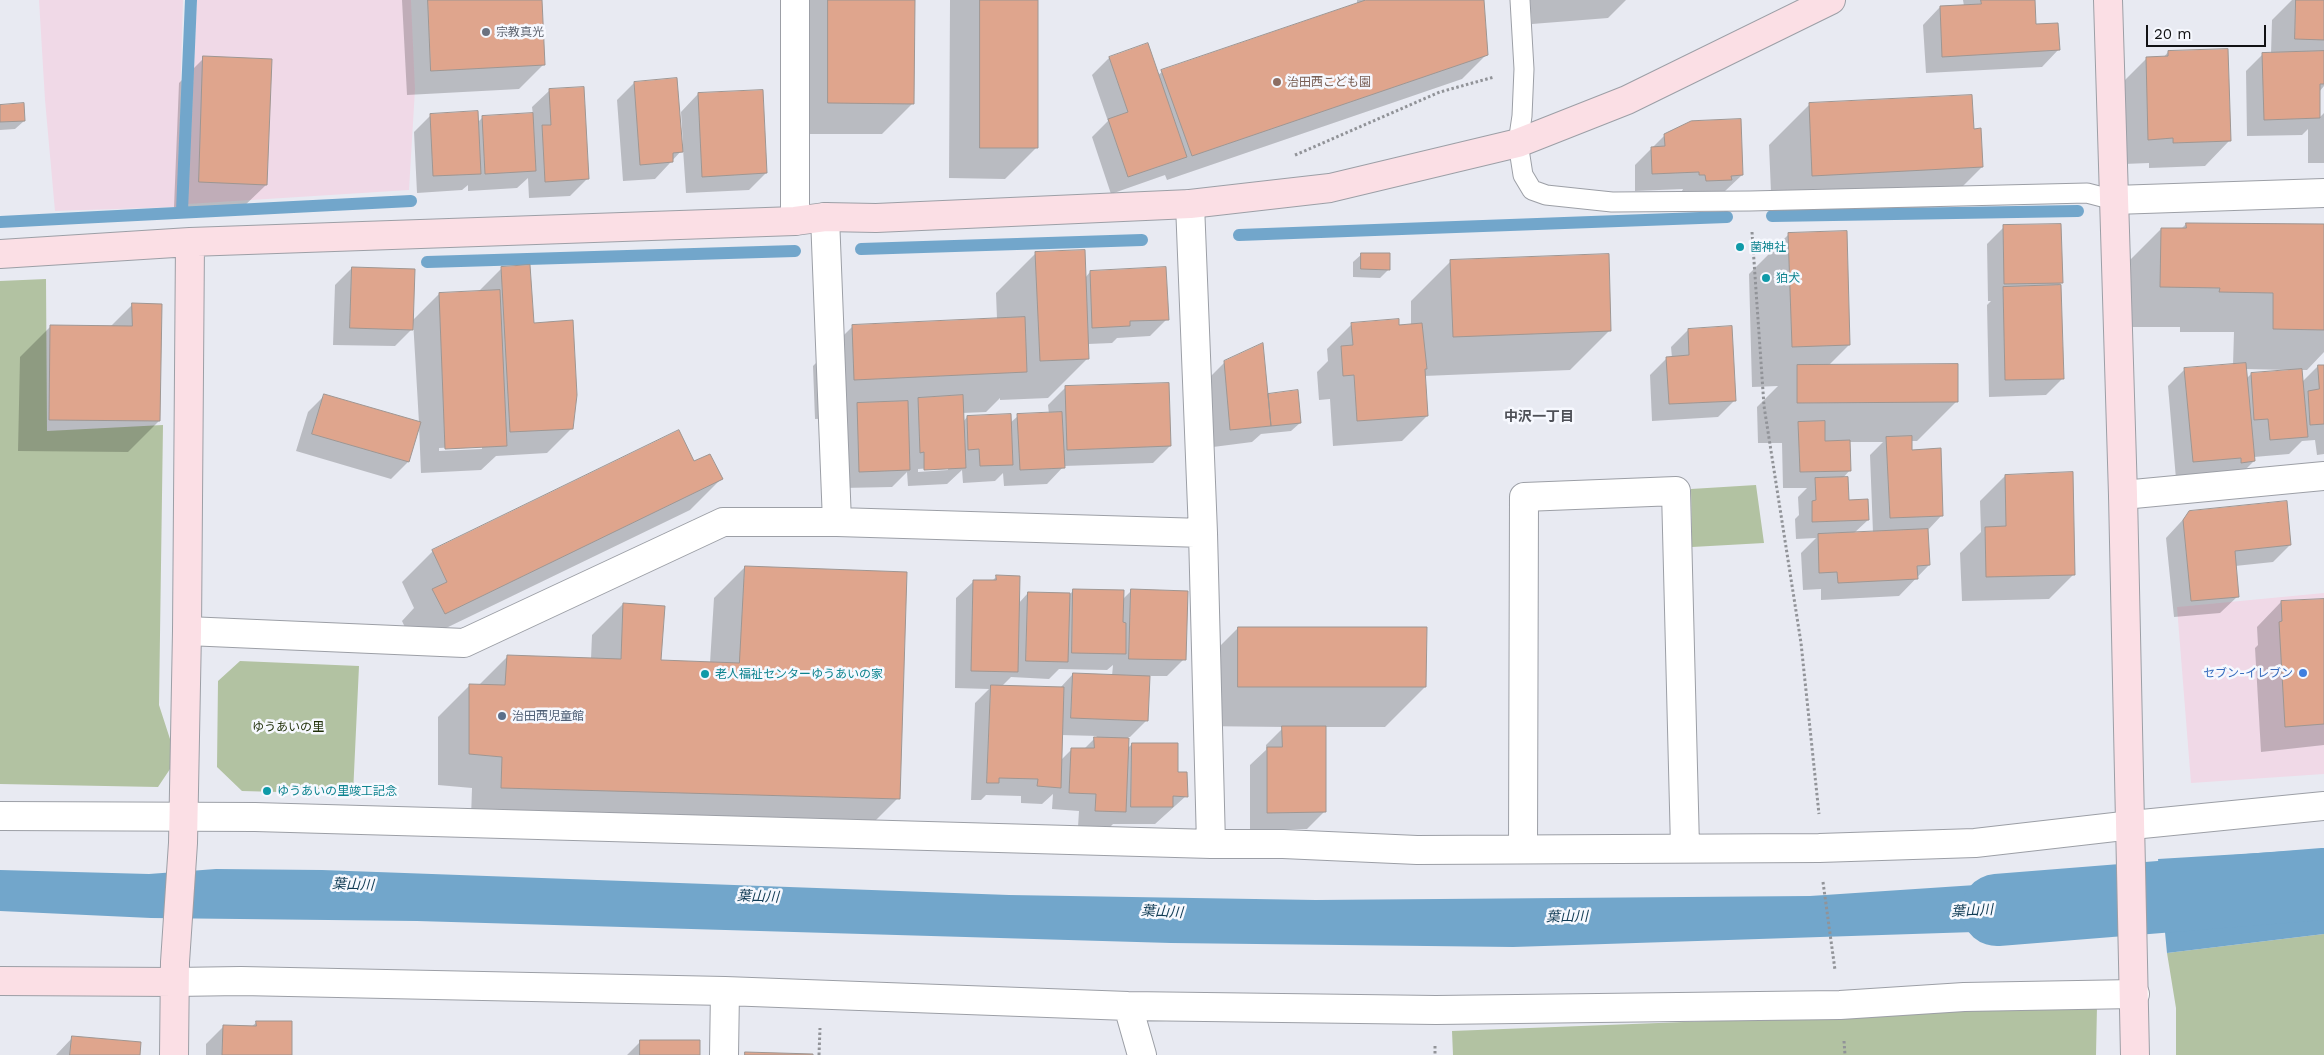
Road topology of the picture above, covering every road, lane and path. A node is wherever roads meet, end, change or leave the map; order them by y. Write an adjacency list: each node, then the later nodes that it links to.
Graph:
1 (795, 0): 13 (street)
2 (1520, 0): 5 (lane)
3 (1832, 0): 6 (street)
4 (2108, 0): 9 (street)
5 (1524, 69): 6 (lane); 7 (path)
6 (1518, 142): 10 (lane); 11 (street)
7 (1293, 155)
8 (2324, 193): 9 (street)
9 (2114, 200): 10 (lane); 17 (street)
10 (1750, 201): 27 (path)
11 (1190, 204): 12 (street); 19 (street)
12 (825, 217): 13 (street); 18 (street)
13 (795, 221): 14 (street)
14 (190, 242): 15 (street); 20 (street)
15 (0, 254)
16 (2324, 476): 17 (street)
17 (2124, 495): 24 (street)
18 (837, 522): 19 (street); 20 (street)
19 (1203, 532): 25 (street)
20 (187, 631): 23 (street)
21 (2324, 806): 24 (street)
22 (0, 816): 23 (street)
23 (183, 830): 25 (street); 30 (street)
24 (2132, 834): 27 (street); 33 (street)
25 (1211, 844): 28 (street)
26 (1685, 847): 27 (street); 28 (street); 28 (street)
27 (1819, 848)
28 (1523, 849)
29 (1823, 877): 31 (path)
30 (175, 972): 32 (street); 34 (street); 36 (street)
31 (1835, 974)
32 (0, 980)
33 (2135, 984): 35 (street); 39 (street)
34 (725, 991): 35 (street); 37 (street)
35 (1128, 1006): 38 (street)
36 (174, 1055)
37 (724, 1055)
38 (1142, 1055)
39 (2135, 1055)

